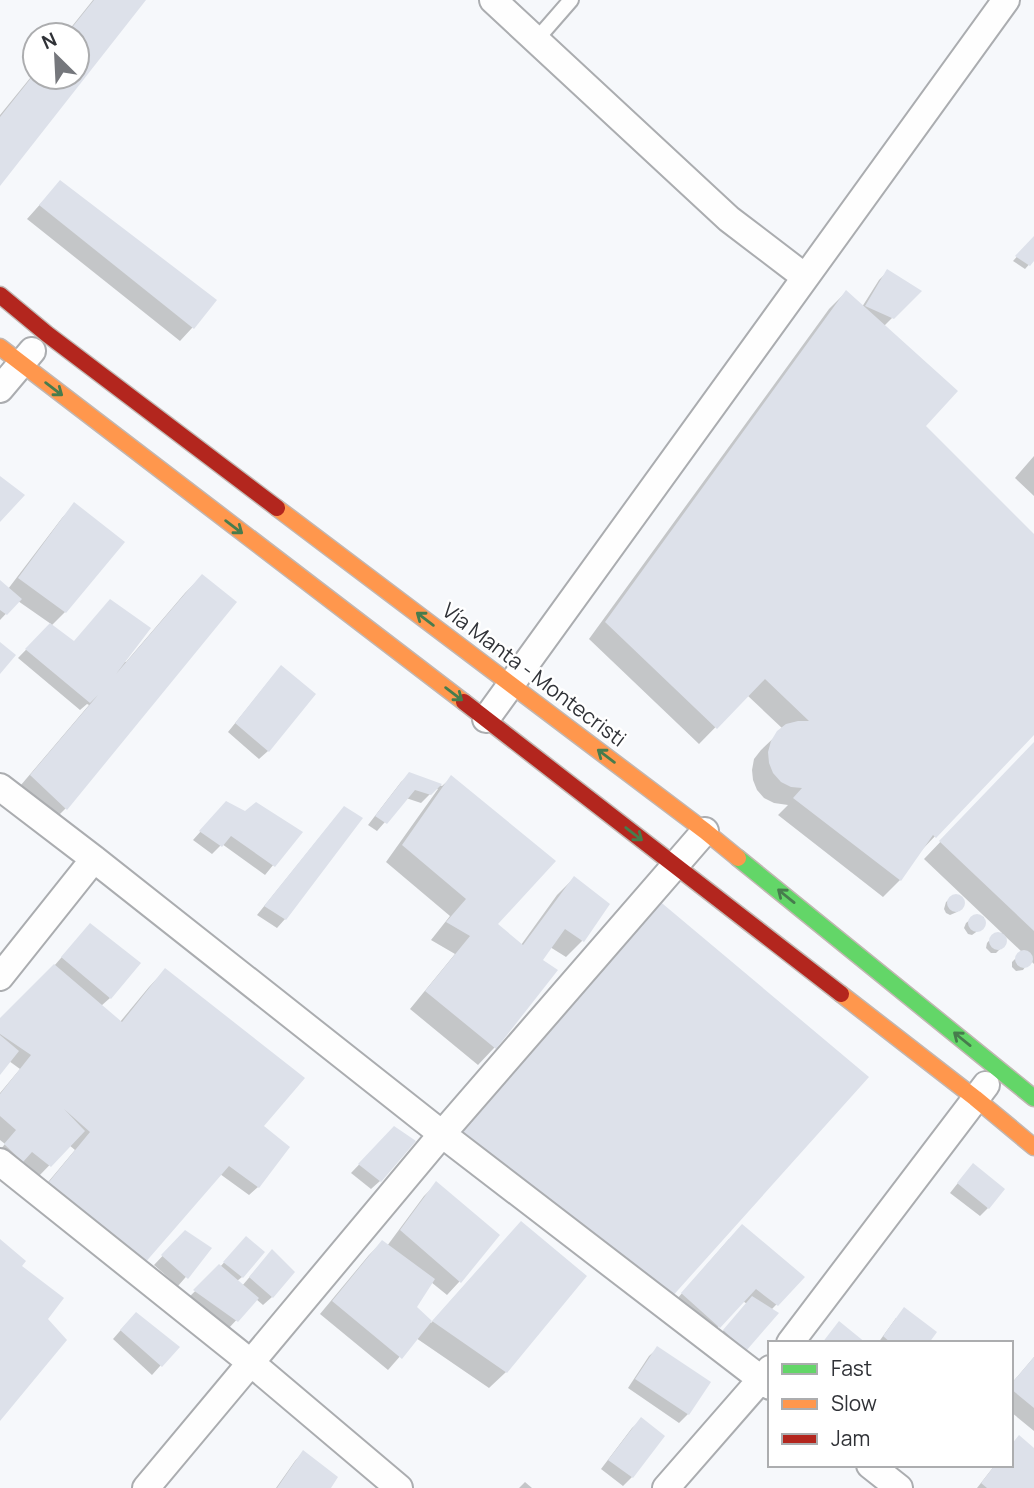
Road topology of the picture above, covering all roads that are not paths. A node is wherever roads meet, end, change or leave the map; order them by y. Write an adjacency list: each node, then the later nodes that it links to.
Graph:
1 (493, 0): 4 (street)
2 (572, 0): 4 (lane)
3 (1006, 0): 5 (street)
4 (537, 39): 5 (street)
5 (805, 277): 11 (street)
6 (0, 295): 7 (main road, Vía Manta - Montecristi)
7 (47, 334): 9 (street); 11 (main road, Vía Manta - Montecristi, one-way to 7)
8 (0, 346): 9 (main road)
9 (20, 364): 10 (street); 12 (main road, one-way to 12)
10 (0, 389)
11 (512, 684): 12 (street); 14 (main road, Vía Manta - Montecristi, one-way to 11)
12 (486, 719): 16 (main road, one-way to 16)
13 (0, 787): 15 (street)
14 (705, 831): 16 (street); 18 (main road, Vía Manta - Montecristi, one-way to 14)
15 (94, 859): 17 (street); 21 (street)
16 (676, 866): 19 (main road); 21 (street)
17 (0, 976)
18 (999, 1069): 19 (street); 20 (main road, Vía Manta - Montecristi)
19 (975, 1098): 22 (main road); 24 (street)
20 (1034, 1098)
21 (442, 1134): 25 (street); 26 (street)
22 (1034, 1147)
23 (0, 1162): 25 (street)
24 (792, 1341)
25 (250, 1362): 28 (street); 29 (street)
26 (767, 1378): 30 (street)
27 (873, 1467): 31 (street)
28 (146, 1488)
29 (399, 1488)
30 (666, 1488)
31 (899, 1488)

